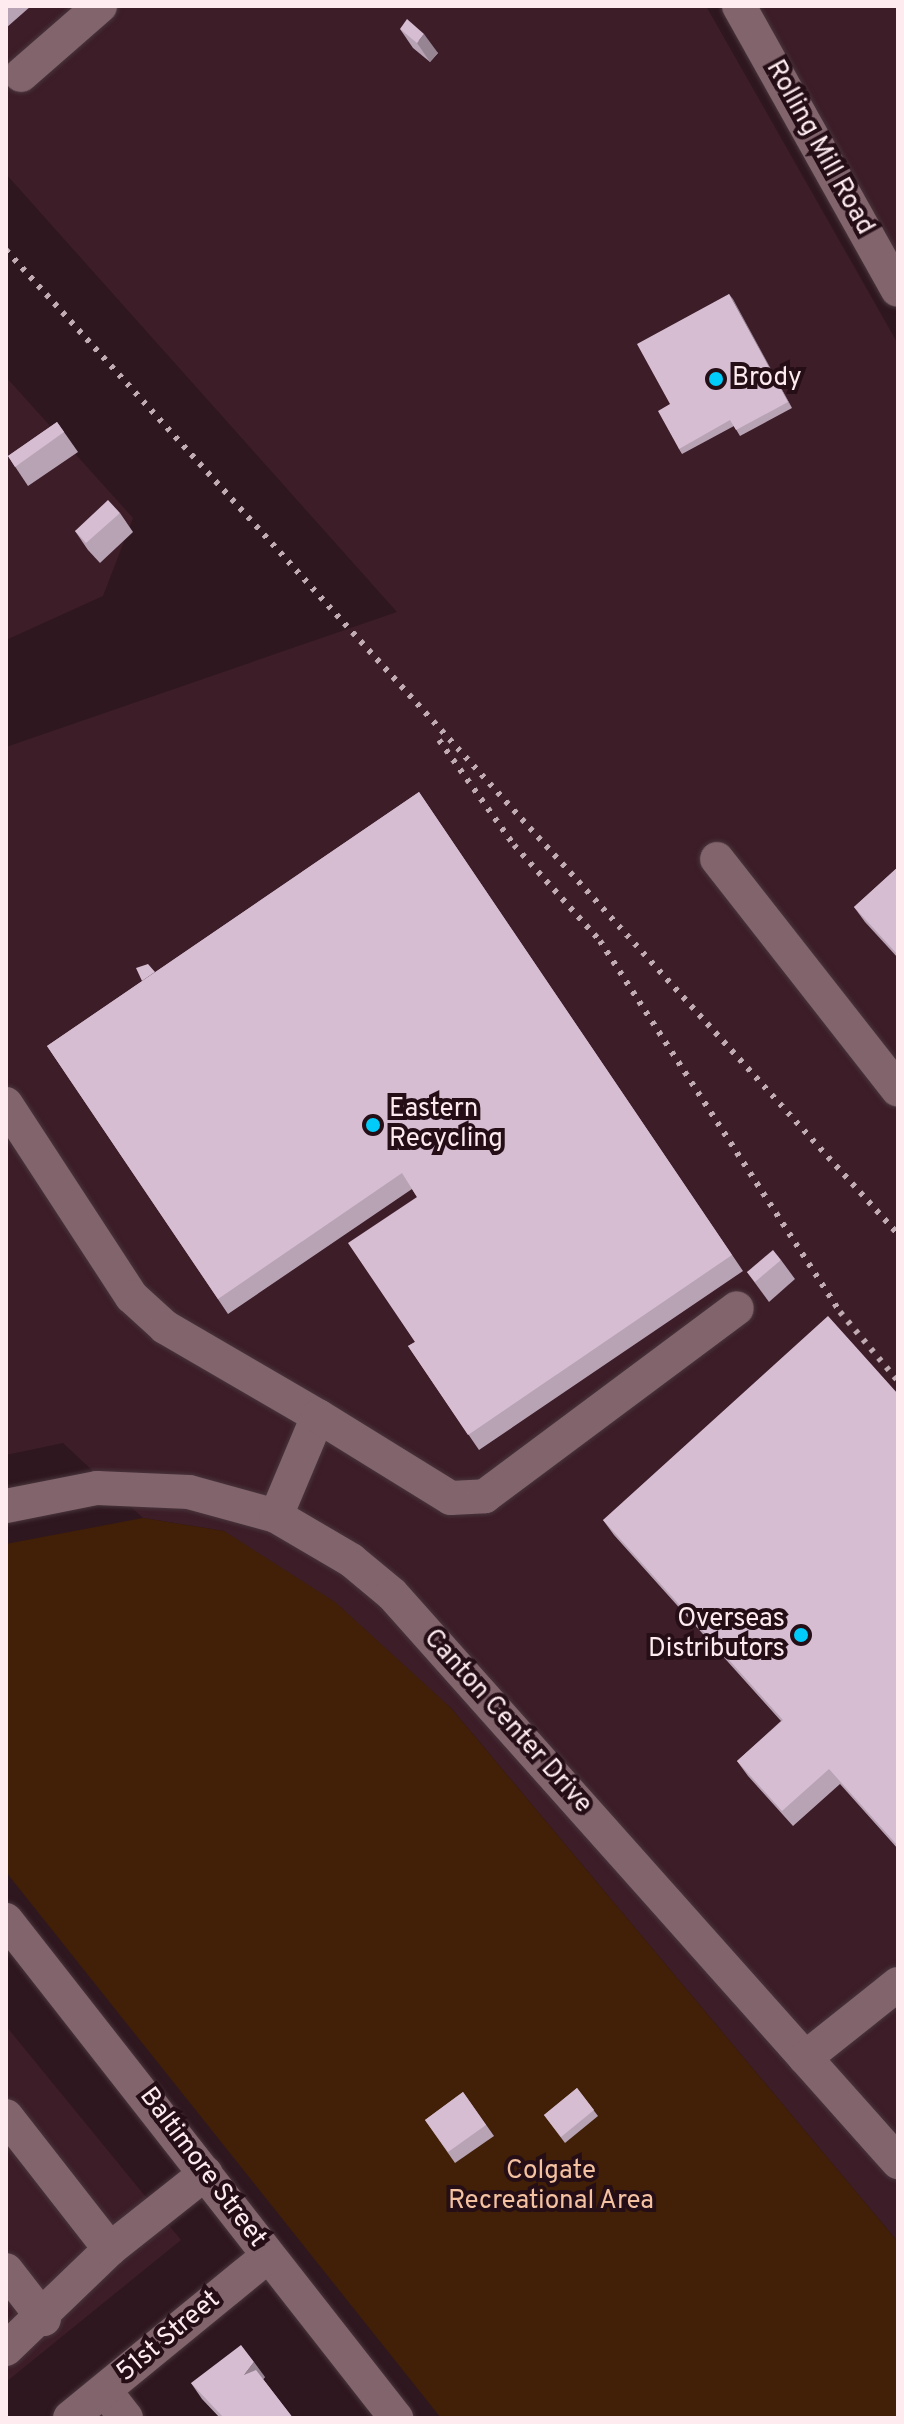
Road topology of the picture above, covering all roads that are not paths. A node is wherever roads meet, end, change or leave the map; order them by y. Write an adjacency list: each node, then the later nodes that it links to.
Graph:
1 (100, 6): 3 (street)
2 (739, 6): 4 (street, Rolling Mill Road)
3 (21, 75)
4 (898, 290)
5 (717, 859): 6 (street)
6 (898, 1090)
7 (6, 1104): 9 (street)
8 (737, 1308): 9 (street)
9 (318, 1416): 11 (street)
10 (6, 1506): 11 (street, Canton Center Drive)
11 (276, 1516): 14 (street, Canton Center Drive)
12 (6, 1920): 17 (street, Baltimore Street)
13 (898, 1984): 14 (street)
14 (805, 2058): 16 (street, Canton Center Drive)
15 (6, 2116): 18 (street)
16 (898, 2162)
17 (206, 2173): 18 (street); 19 (street, Baltimore Street)
18 (110, 2249): 21 (street)
19 (268, 2256): 23 (street, 51st Street); 26 (street, Baltimore Street)
20 (6, 2270): 21 (street)
21 (44, 2319): 22 (street)
22 (6, 2349)
23 (105, 2391): 24 (street, 51st Street); 25 (street)
24 (70, 2418)
25 (126, 2418)
26 (396, 2418)

